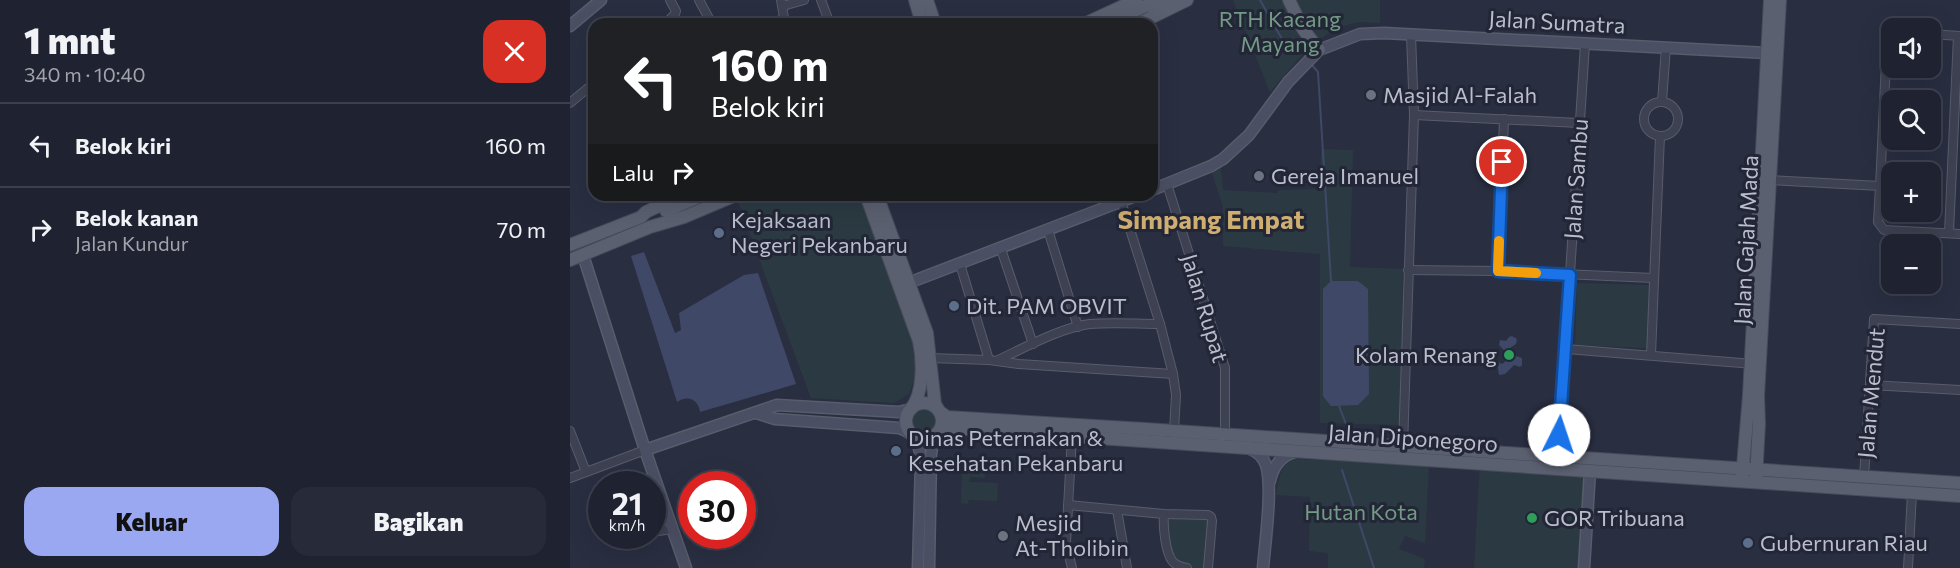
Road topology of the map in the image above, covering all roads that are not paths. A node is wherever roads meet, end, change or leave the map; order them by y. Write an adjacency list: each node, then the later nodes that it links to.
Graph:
1 (601, 0): 26 (street)
2 (670, 0): 16 (street)
3 (699, 0): 17 (street)
4 (804, 0): 15 (street)
5 (821, 0): 19 (street)
6 (915, 0): 20 (main road)
7 (927, 0): 21 (main road)
8 (1136, 0): 22 (main road)
9 (1159, 0): 23 (main road)
10 (1174, 0): 24 (main road)
11 (1187, 0): 25 (main road)
12 (1289, 0): 32 (main road)
13 (1770, 0): 33 (main road, Jalan Gajah Mada)
14 (1780, 0): 36 (main road, Jalan Gajah Mada)
15 (782, 3): 18 (street)
16 (671, 18)
17 (709, 18)
18 (784, 18)
19 (828, 18)
20 (920, 18)
21 (933, 18)
22 (1097, 18)
23 (1119, 18)
24 (1136, 18)
25 (1150, 18)
26 (570, 26)
27 (1411, 34): 30 (street, Jalan Sumatra); 32 (street, Jalan Sumatra); 39 (street)
28 (1941, 35): 29 (street)
29 (1959, 36): 54 (street)
30 (1585, 44): 31 (street, Jalan Sumatra); 41 (street, Jalan Sambu)
31 (1666, 47): 33 (street, Jalan Sumatra); 37 (street)
32 (1318, 50): 44 (street, Jalan Sumatra)
33 (1767, 53): 36 (main road, Jalan Gajah Mada)
34 (1887, 78): 45 (street)
35 (588, 88): 38 (street)
36 (1770, 91): 43 (main road, Jalan Gajah Mada)
37 (1662, 102): 42 (street); 42 (street)
38 (570, 103)
39 (1414, 114): 40 (street); 61 (street)
40 (1504, 119): 41 (street); 62 (street)
41 (1579, 123): 63 (street, Jalan Sambu)
42 (1660, 136): 64 (street)
43 (1765, 180): 45 (street); 74 (main road, Jalan Gajah Mada)
44 (1167, 184): 46 (street, Jalan Sumatra); 85 (street, Jalan Rupat)
45 (1880, 186): 54 (street)
46 (1158, 188)
47 (686, 201): 52 (main road); 56 (main road)
48 (722, 201): 52 (main road)
49 (869, 201): 65 (main road)
50 (879, 201): 65 (main road)
51 (1121, 201): 53 (street); 66 (street)
52 (650, 227): 58 (main road)
53 (1048, 230): 57 (street); 68 (street)
54 (1948, 233): 55 (street)
55 (1960, 234)
56 (570, 245)
57 (1001, 249): 60 (street); 69 (street)
58 (583, 255): 59 (main road); 90 (street)
59 (570, 260)
60 (960, 264): 65 (street); 73 (street)
61 (1408, 270): 62 (street); 88 (street)
62 (1498, 271): 63 (street)
63 (1570, 275): 64 (street); 70 (street, Jalan Sambu)
64 (1653, 278): 71 (street)
65 (905, 285): 72 (main road); 78 (main road)
66 (1161, 324): 68 (street); 75 (street)
67 (1960, 324): 76 (street, Jalan Mendut)
68 (1078, 327): 69 (street)
69 (1033, 344): 73 (street)
70 (1566, 349): 71 (street); 92 (street, Jalan Sambu)
71 (1651, 355): 74 (street)
72 (930, 358): 73 (street); 79 (main road)
73 (993, 360): 75 (street)
74 (1755, 364): 96 (main road, Jalan Gajah Mada); 97 (main road, Jalan Gajah Mada)
75 (1173, 374): 82 (street)
76 (1870, 385): 77 (street); 99 (street, Jalan Mendut)
77 (1960, 390)
78 (911, 408): 79 (main road); 80 (street); 84 (main road)
79 (939, 411): 83 (main road); 86 (main road, Jalan Diponegoro)
80 (756, 413): 84 (street); 90 (street)
81 (570, 431): 95 (street)
82 (1174, 431): 85 (main road, Jalan Diponegoro); 86 (main road, Jalan Diponegoro)
83 (937, 433): 84 (main road); 87 (main road, Jalan Diponegoro); 111 (street)
84 (912, 434): 110 (street)
85 (1225, 434): 88 (main road, Jalan Diponegoro)
86 (1145, 435): 87 (main road, Jalan Diponegoro); 89 (main road, Jalan Diponegoro)
87 (1072, 436): 104 (street)
88 (1403, 447): 93 (main road, Jalan Diponegoro)
89 (1250, 449): 91 (main road, Jalan Diponegoro); 101 (street)
90 (645, 450): 95 (street); 107 (street)
91 (1295, 452): 93 (main road, Jalan Diponegoro); 101 (street)
92 (1558, 457): 93 (main road, Jalan Diponegoro); 96 (main road, Jalan Diponegoro)
93 (1505, 459): 94 (main road, Jalan Diponegoro)
94 (1590, 471): 96 (main road, Jalan Diponegoro); 117 (street)
95 (586, 472): 98 (street)
96 (1742, 476): 97 (main road, Jalan Diponegoro)
97 (1756, 476): 99 (main road, Jalan Diponegoro); 102 (main road, Jalan Diponegoro)
98 (570, 477)
99 (1864, 477): 100 (main road, Jalan Diponegoro)
100 (1960, 483)
101 (1269, 488): 116 (street)
102 (1912, 493): 103 (main road, Jalan Diponegoro); 118 (street)
103 (1960, 496)
104 (1068, 505): 105 (street); 112 (street)
105 (1117, 510): 106 (street); 113 (street)
106 (1164, 513): 114 (street); 115 (street)
107 (672, 528): 108 (street); 109 (street)
108 (666, 529)
109 (686, 568)
110 (918, 568)
111 (929, 568)
112 (1072, 568)
113 (1127, 568)
114 (1187, 568)
115 (1208, 568)
116 (1263, 568)
117 (1584, 568)
118 (1908, 568)

